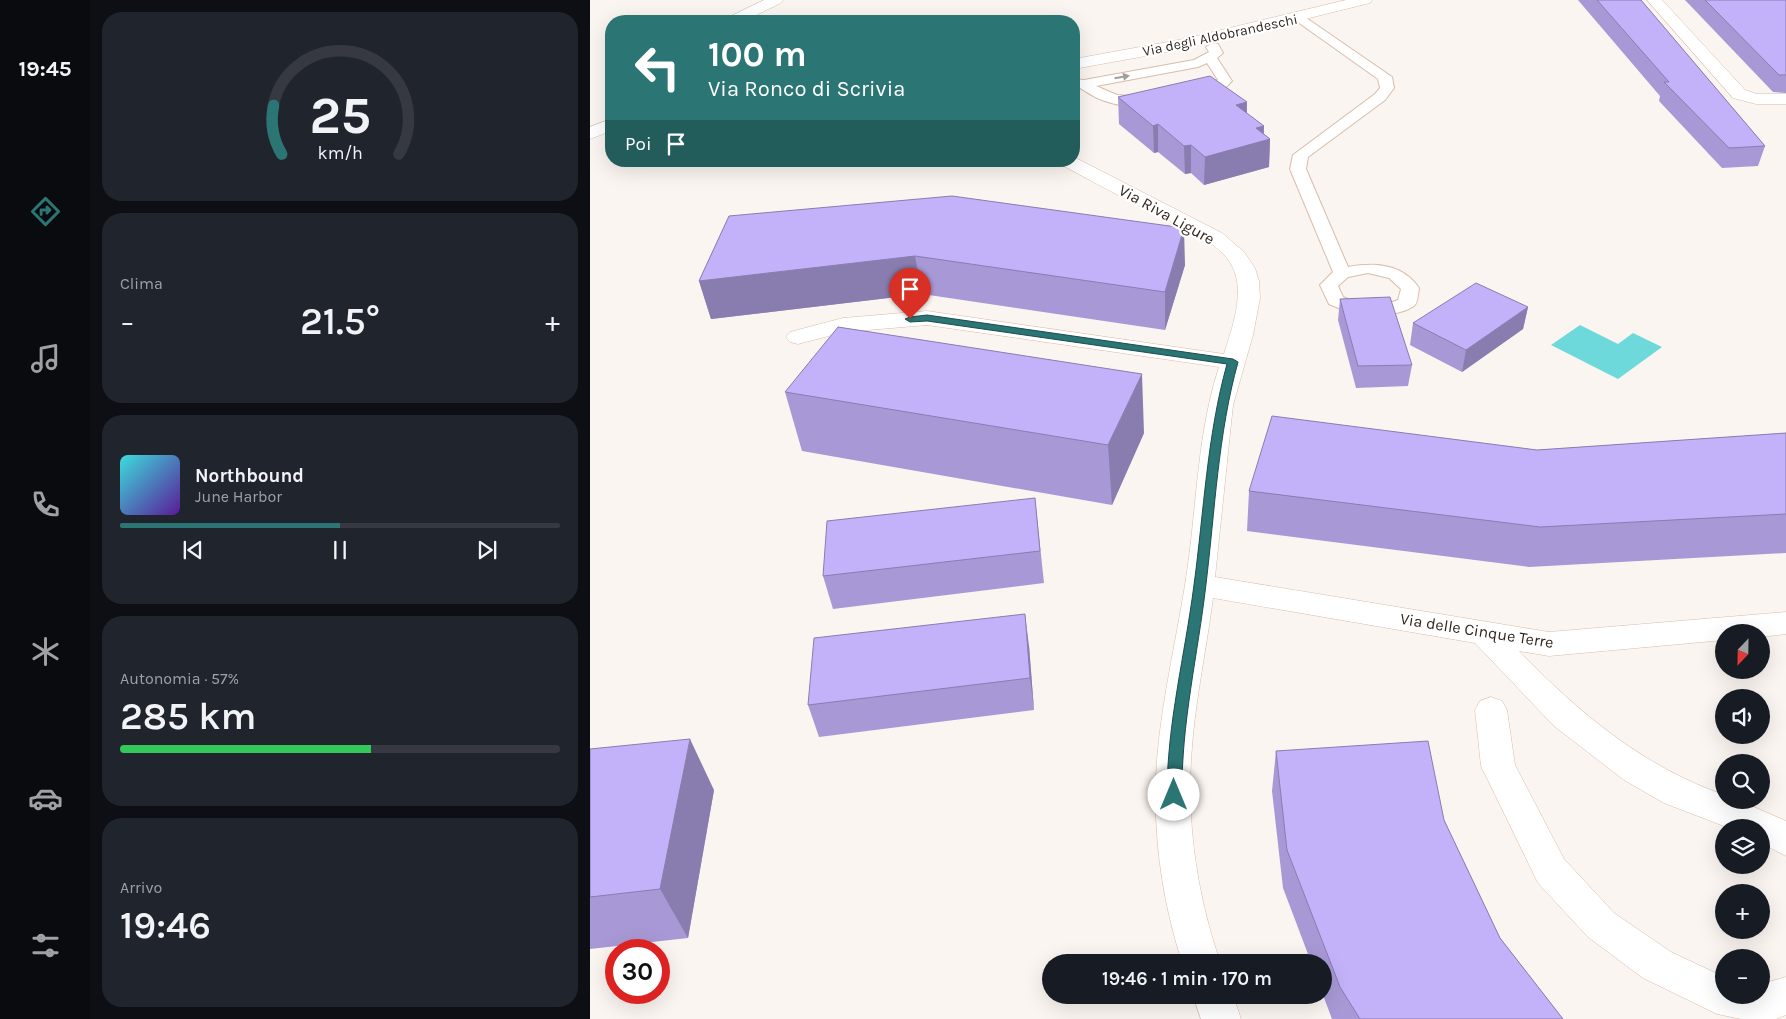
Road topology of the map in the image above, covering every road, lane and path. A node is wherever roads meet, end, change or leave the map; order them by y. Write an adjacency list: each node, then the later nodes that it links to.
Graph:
1 (776, 0): 4 (street)
2 (1364, 0): 5 (street, Via degli Aldobrandeschi)
3 (1654, 0): 12 (street)
4 (745, 15)
5 (1299, 17): 6 (street, Via degli Aldobrandeschi); 19 (lane)
6 (1210, 38): 7 (lane); 8 (street, Via degli Aldobrandeschi)
7 (1211, 58): 9 (lane, one-way to 7); 11 (lane)
8 (1080, 63)
9 (1080, 82)
10 (1080, 83): 13 (lane)
11 (1177, 96)
12 (1786, 98)
13 (1159, 100)
14 (605, 127): 15 (street)
15 (590, 134)
16 (605, 144): 17 (street)
17 (590, 146)
18 (1080, 167): 21 (street, Via Riva Ligure)
19 (1342, 273)
20 (798, 337): 21 (street)
21 (1233, 362): 22 (street, Via Riva Ligure)
22 (1200, 585): 24 (street, Via delle Cinque Terre); 27 (street, Via Riva Ligure)
23 (1786, 623): 24 (street, Via delle Cinque Terre)
24 (1483, 632): 26 (street)
25 (1491, 710): 28 (street)
26 (1786, 840)
27 (1199, 954)
28 (1786, 996)
29 (1216, 1004): 30 (street)
30 (1221, 1019)

